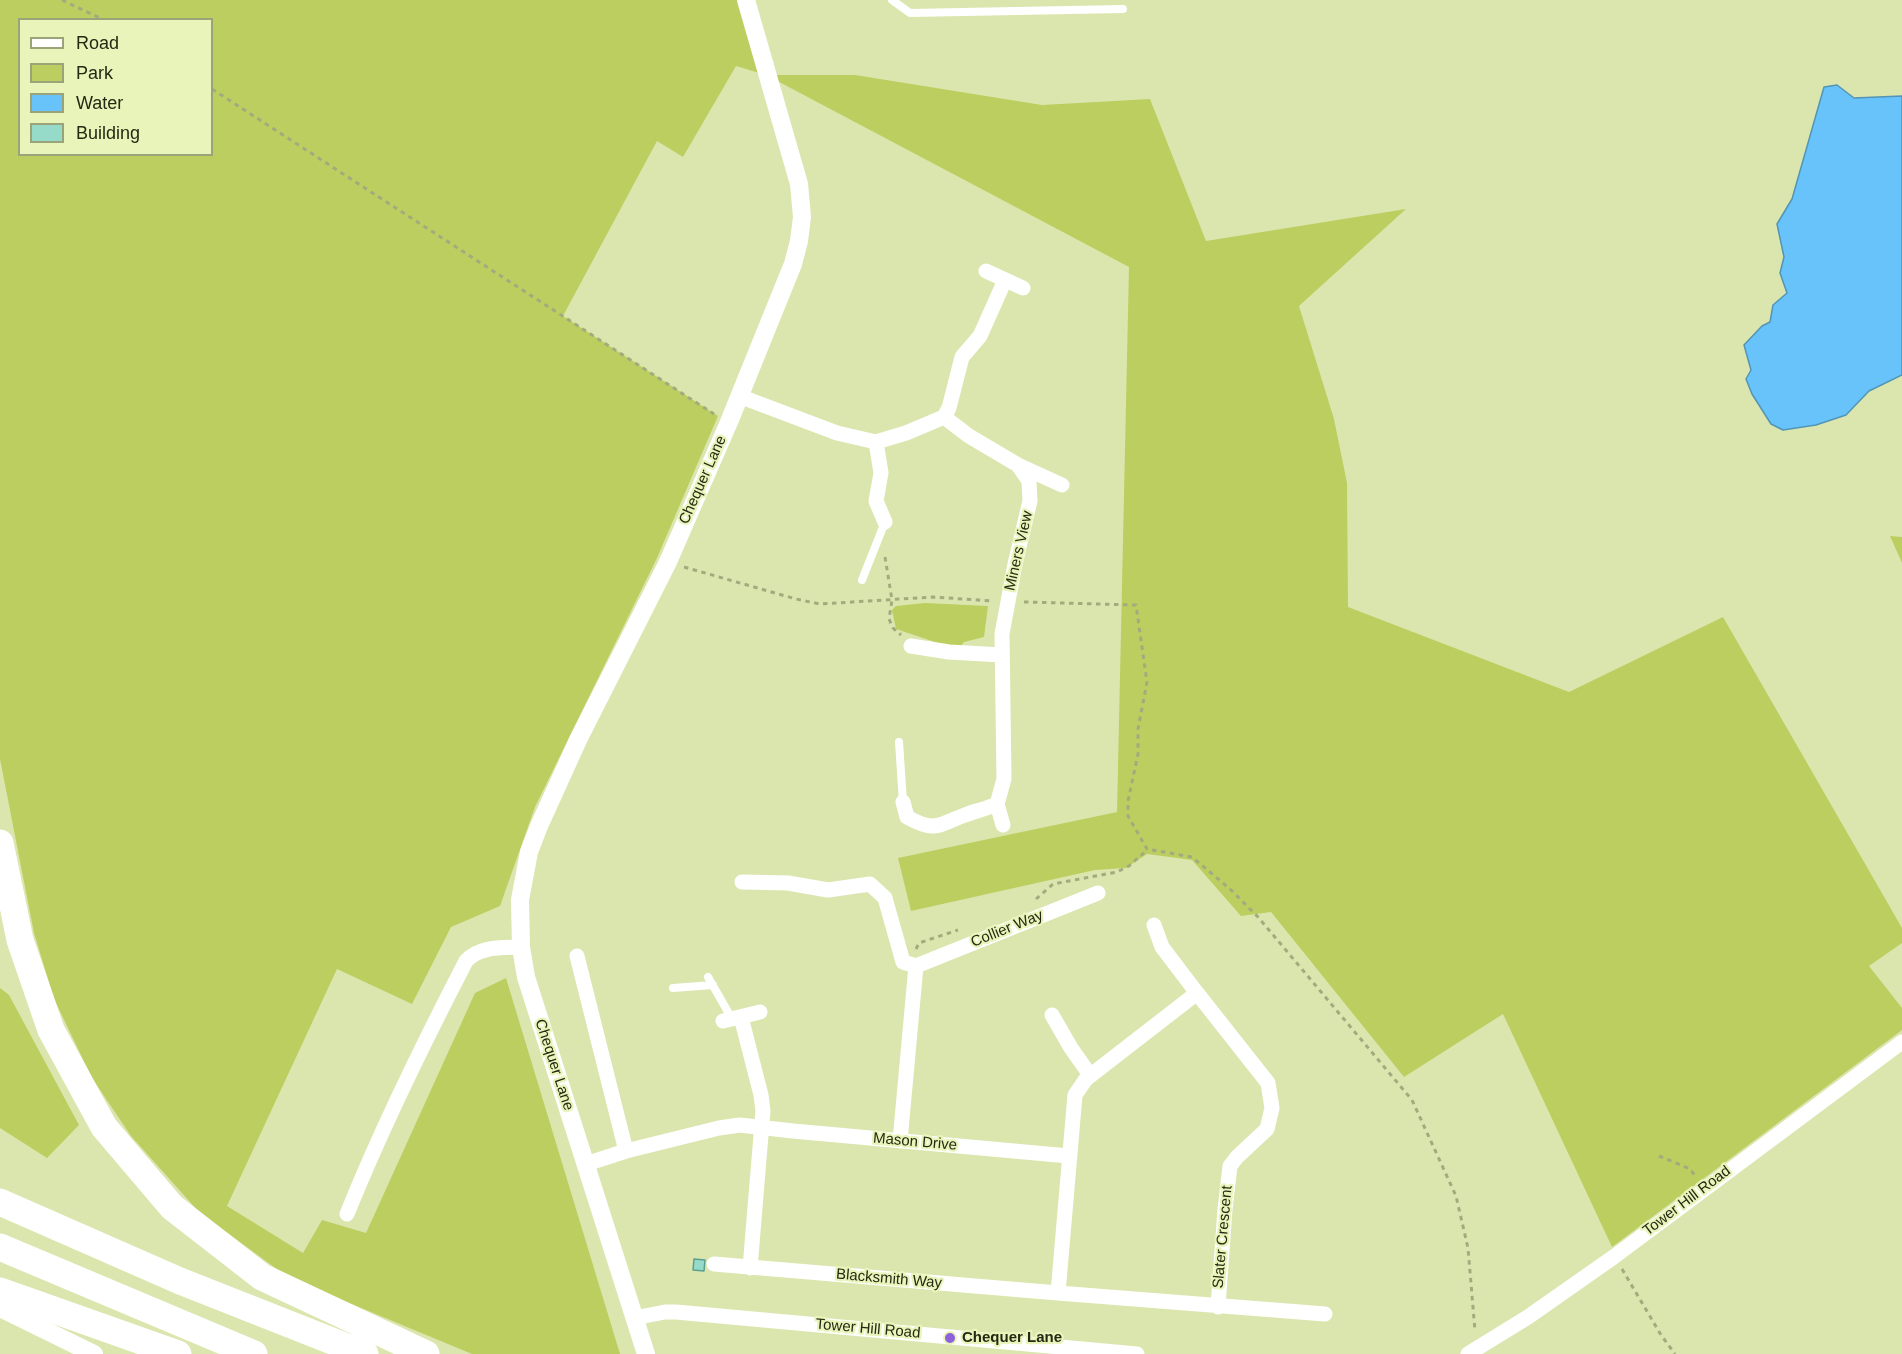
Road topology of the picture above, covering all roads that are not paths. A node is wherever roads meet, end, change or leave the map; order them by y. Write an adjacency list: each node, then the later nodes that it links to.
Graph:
1 (746, 0): 7 (street, Chequer Lane)
2 (892, 0): 3 (lane)
3 (1124, 9)
4 (986, 271): 5 (street)
5 (1005, 280): 6 (street); 8 (street)
6 (1023, 288)
7 (740, 396): 9 (street); 24 (street, Chequer Lane)
8 (944, 417): 9 (street); 10 (street)
9 (876, 442): 12 (street)
10 (1018, 465): 11 (street); 15 (street, Miners View)
11 (1062, 485)
12 (883, 525): 13 (lane)
13 (862, 580)
14 (911, 646): 15 (street)
15 (1002, 655): 18 (street, Miners View)
16 (899, 742): 17 (lane)
17 (903, 802): 18 (street)
18 (997, 804): 19 (street)
19 (1003, 825)
20 (0, 843): 59 (highway)
21 (742, 882): 26 (street)
22 (1098, 893): 26 (street, Collier Way)
23 (1154, 925): 30 (street, Slater Crescent)
24 (521, 947): 40 (street, Chequer Lane); 43 (street)
25 (577, 956): 38 (street)
26 (916, 966): 37 (street)
27 (708, 976): 28 (lane)
28 (712, 985): 29 (lane); 33 (lane)
29 (673, 988)
30 (1197, 993): 35 (street); 50 (street, Slater Crescent)
31 (760, 1012): 33 (street)
32 (1052, 1015): 35 (street)
33 (732, 1019): 36 (street)
34 (1902, 1042): 54 (street, Tower Hill Road)
35 (1090, 1075): 39 (street)
36 (762, 1128): 37 (street, Mason Drive); 38 (street, Mason Drive); 47 (street)
37 (900, 1141): 39 (street, Mason Drive)
38 (626, 1151): 40 (street, Mason Drive)
39 (1069, 1156): 49 (street)
40 (586, 1164): 53 (street, Chequer Lane)
41 (0, 1194): 44 (highway)
42 (0, 1203): 44 (highway)
43 (347, 1214)
44 (53, 1225): 58 (highway)
45 (0, 1247): 57 (highway)
46 (714, 1264): 47 (street, Blacksmith Way)
47 (750, 1268): 49 (street, Blacksmith Way)
48 (0, 1292): 56 (highway)
49 (1058, 1293): 50 (street)
50 (1218, 1306): 52 (street)
51 (0, 1308): 55 (street)
52 (1325, 1314)
53 (634, 1318): 60 (street, Chequer Lane); 61 (street, Tower Hill Road)
54 (1472, 1352)
55 (94, 1354)
56 (178, 1354)
57 (254, 1354)
58 (365, 1354)
59 (426, 1354)
60 (646, 1354)
61 (1137, 1354)

